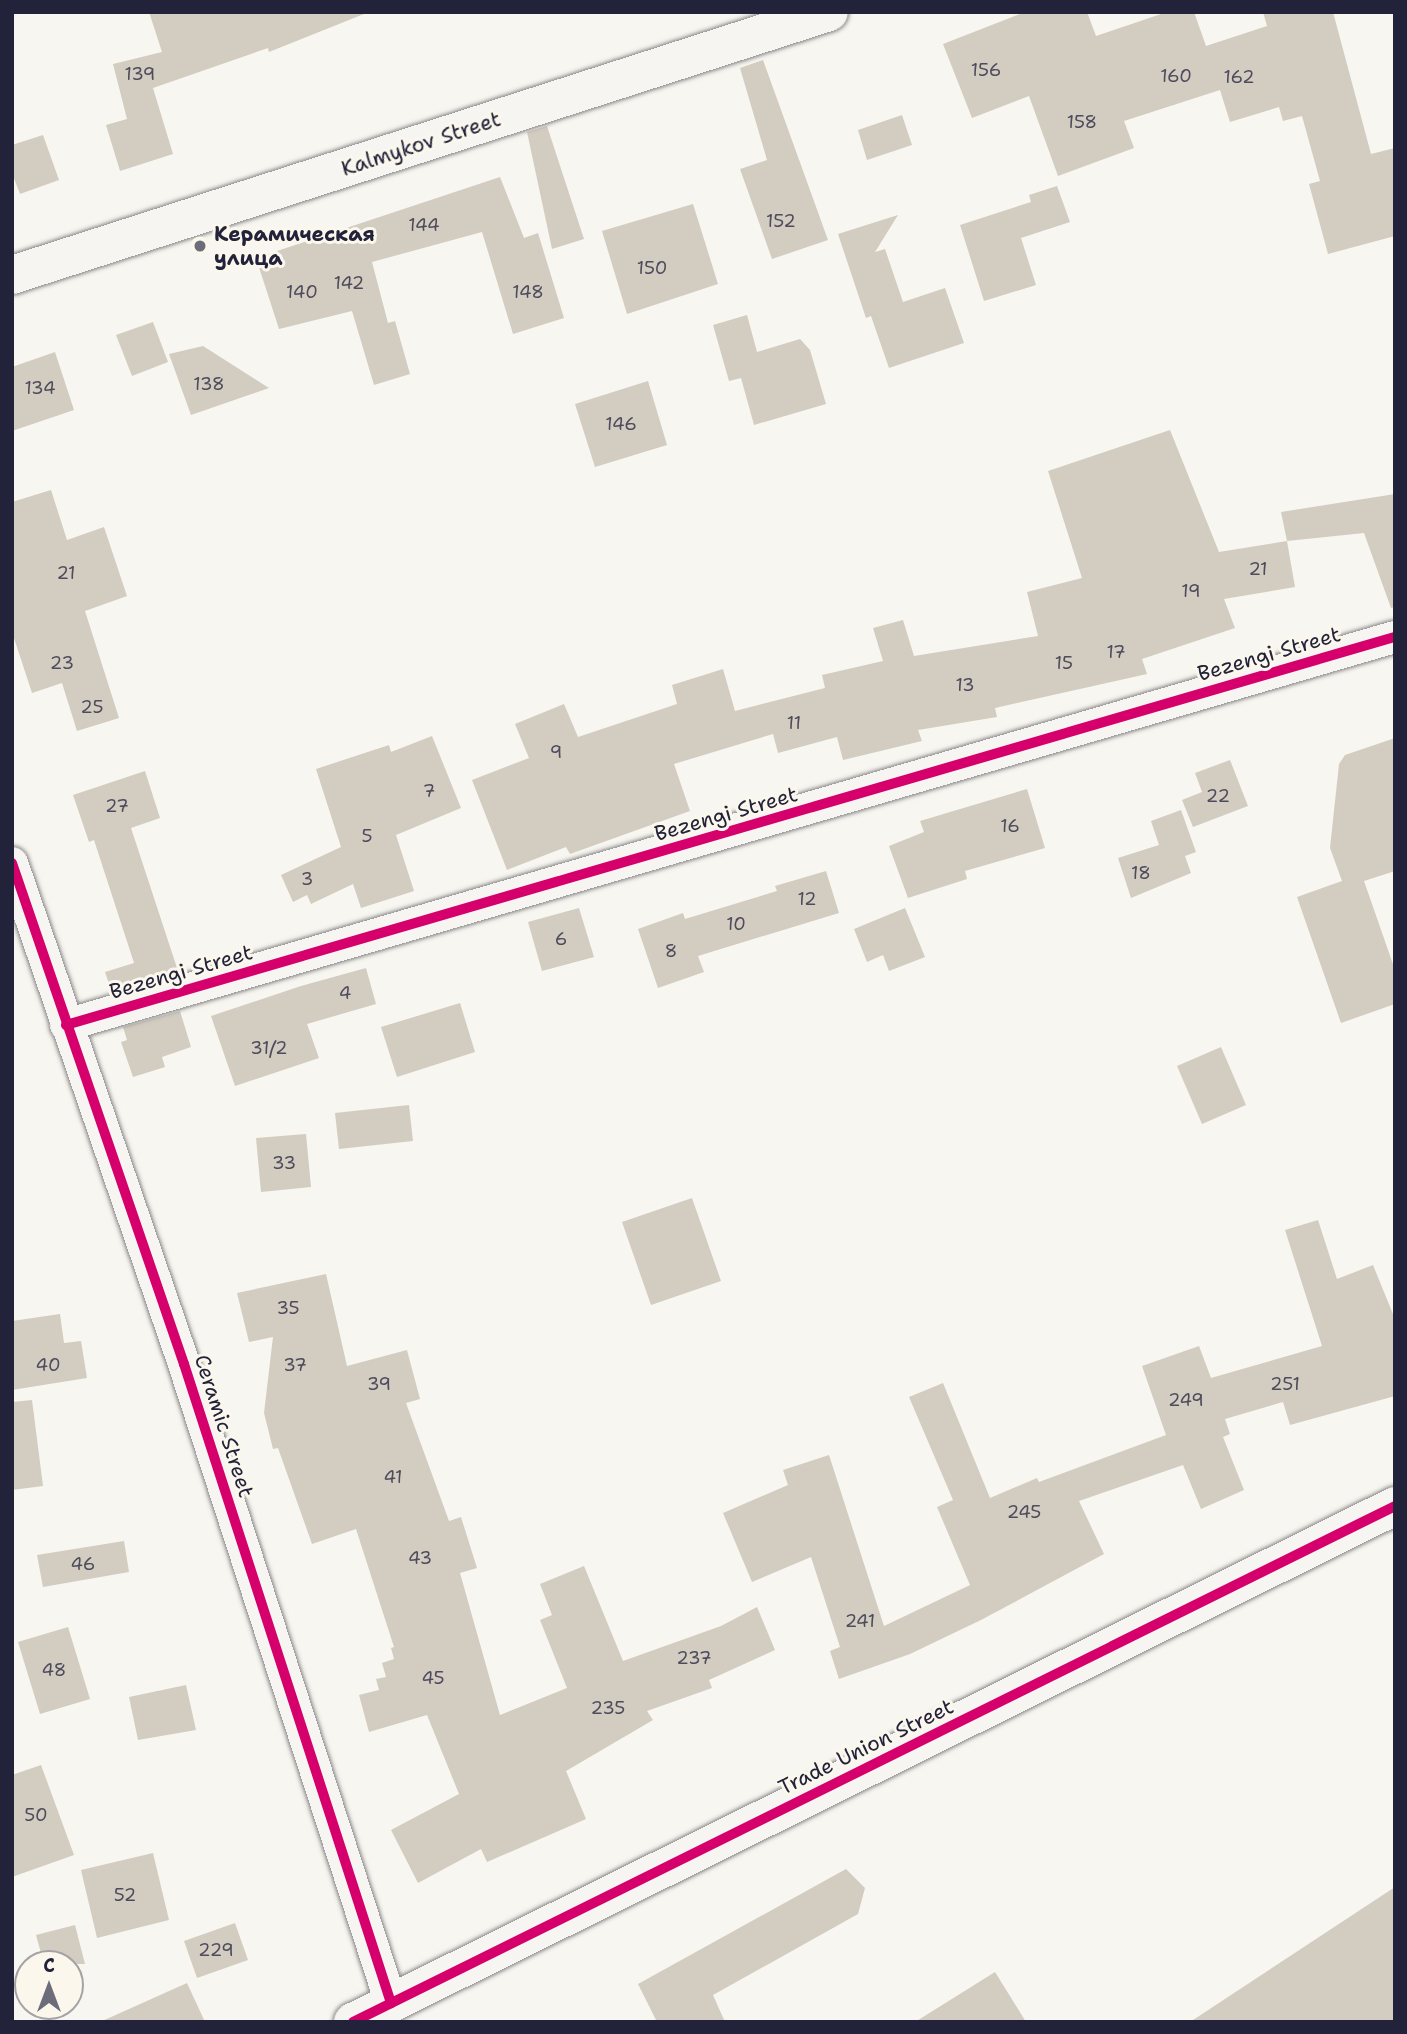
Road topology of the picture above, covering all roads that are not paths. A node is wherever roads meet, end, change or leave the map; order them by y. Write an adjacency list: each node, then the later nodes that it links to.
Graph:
1 (829, 12): 2 (street, Kalmykov Street)
2 (12, 275)
3 (1395, 637): 5 (street, Bezengi Street)
4 (12, 863): 5 (street, Ceramic Street)
5 (66, 1025): 7 (street, Ceramic Street)
6 (1395, 1506): 7 (street, Trade Union Street)
7 (391, 2003): 8 (street, Trade Union Street)
8 (354, 2022)

